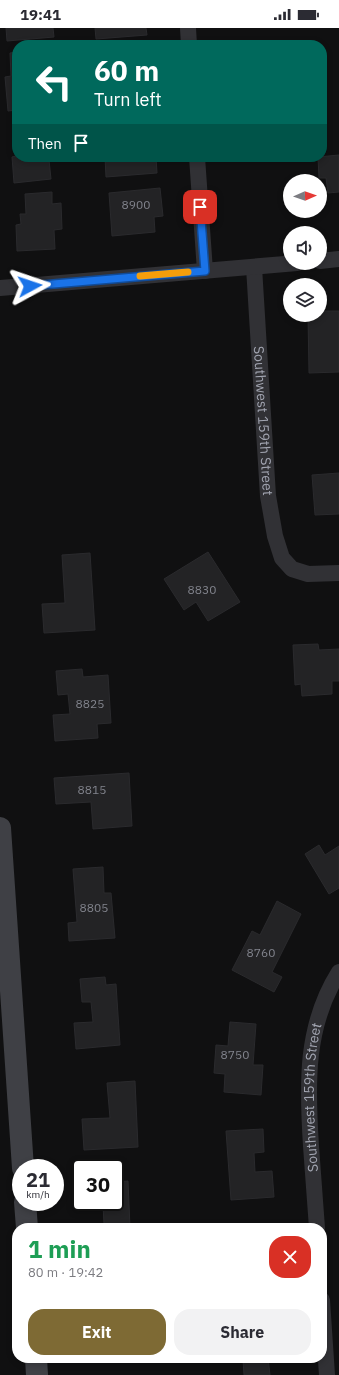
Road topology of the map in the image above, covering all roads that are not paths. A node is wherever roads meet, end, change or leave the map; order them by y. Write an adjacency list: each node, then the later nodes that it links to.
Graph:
1 (188, 28): 2 (street)
2 (189, 40)
3 (197, 162): 8 (street)
4 (339, 259): 5 (street)
5 (327, 260)
6 (283, 264): 7 (street)
7 (254, 267): 8 (street); 10 (street, Southwest 159th Street)
8 (205, 271): 9 (street)
9 (0, 288)
10 (339, 573)
11 (0, 828): 13 (street)
12 (339, 972): 16 (street, Southwest 159th Street)
13 (21, 1159)
14 (26, 1211): 15 (street)
15 (27, 1223)
16 (317, 1223)
17 (36, 1363): 19 (street)
18 (326, 1363): 20 (street)
19 (37, 1375)
20 (327, 1375)

